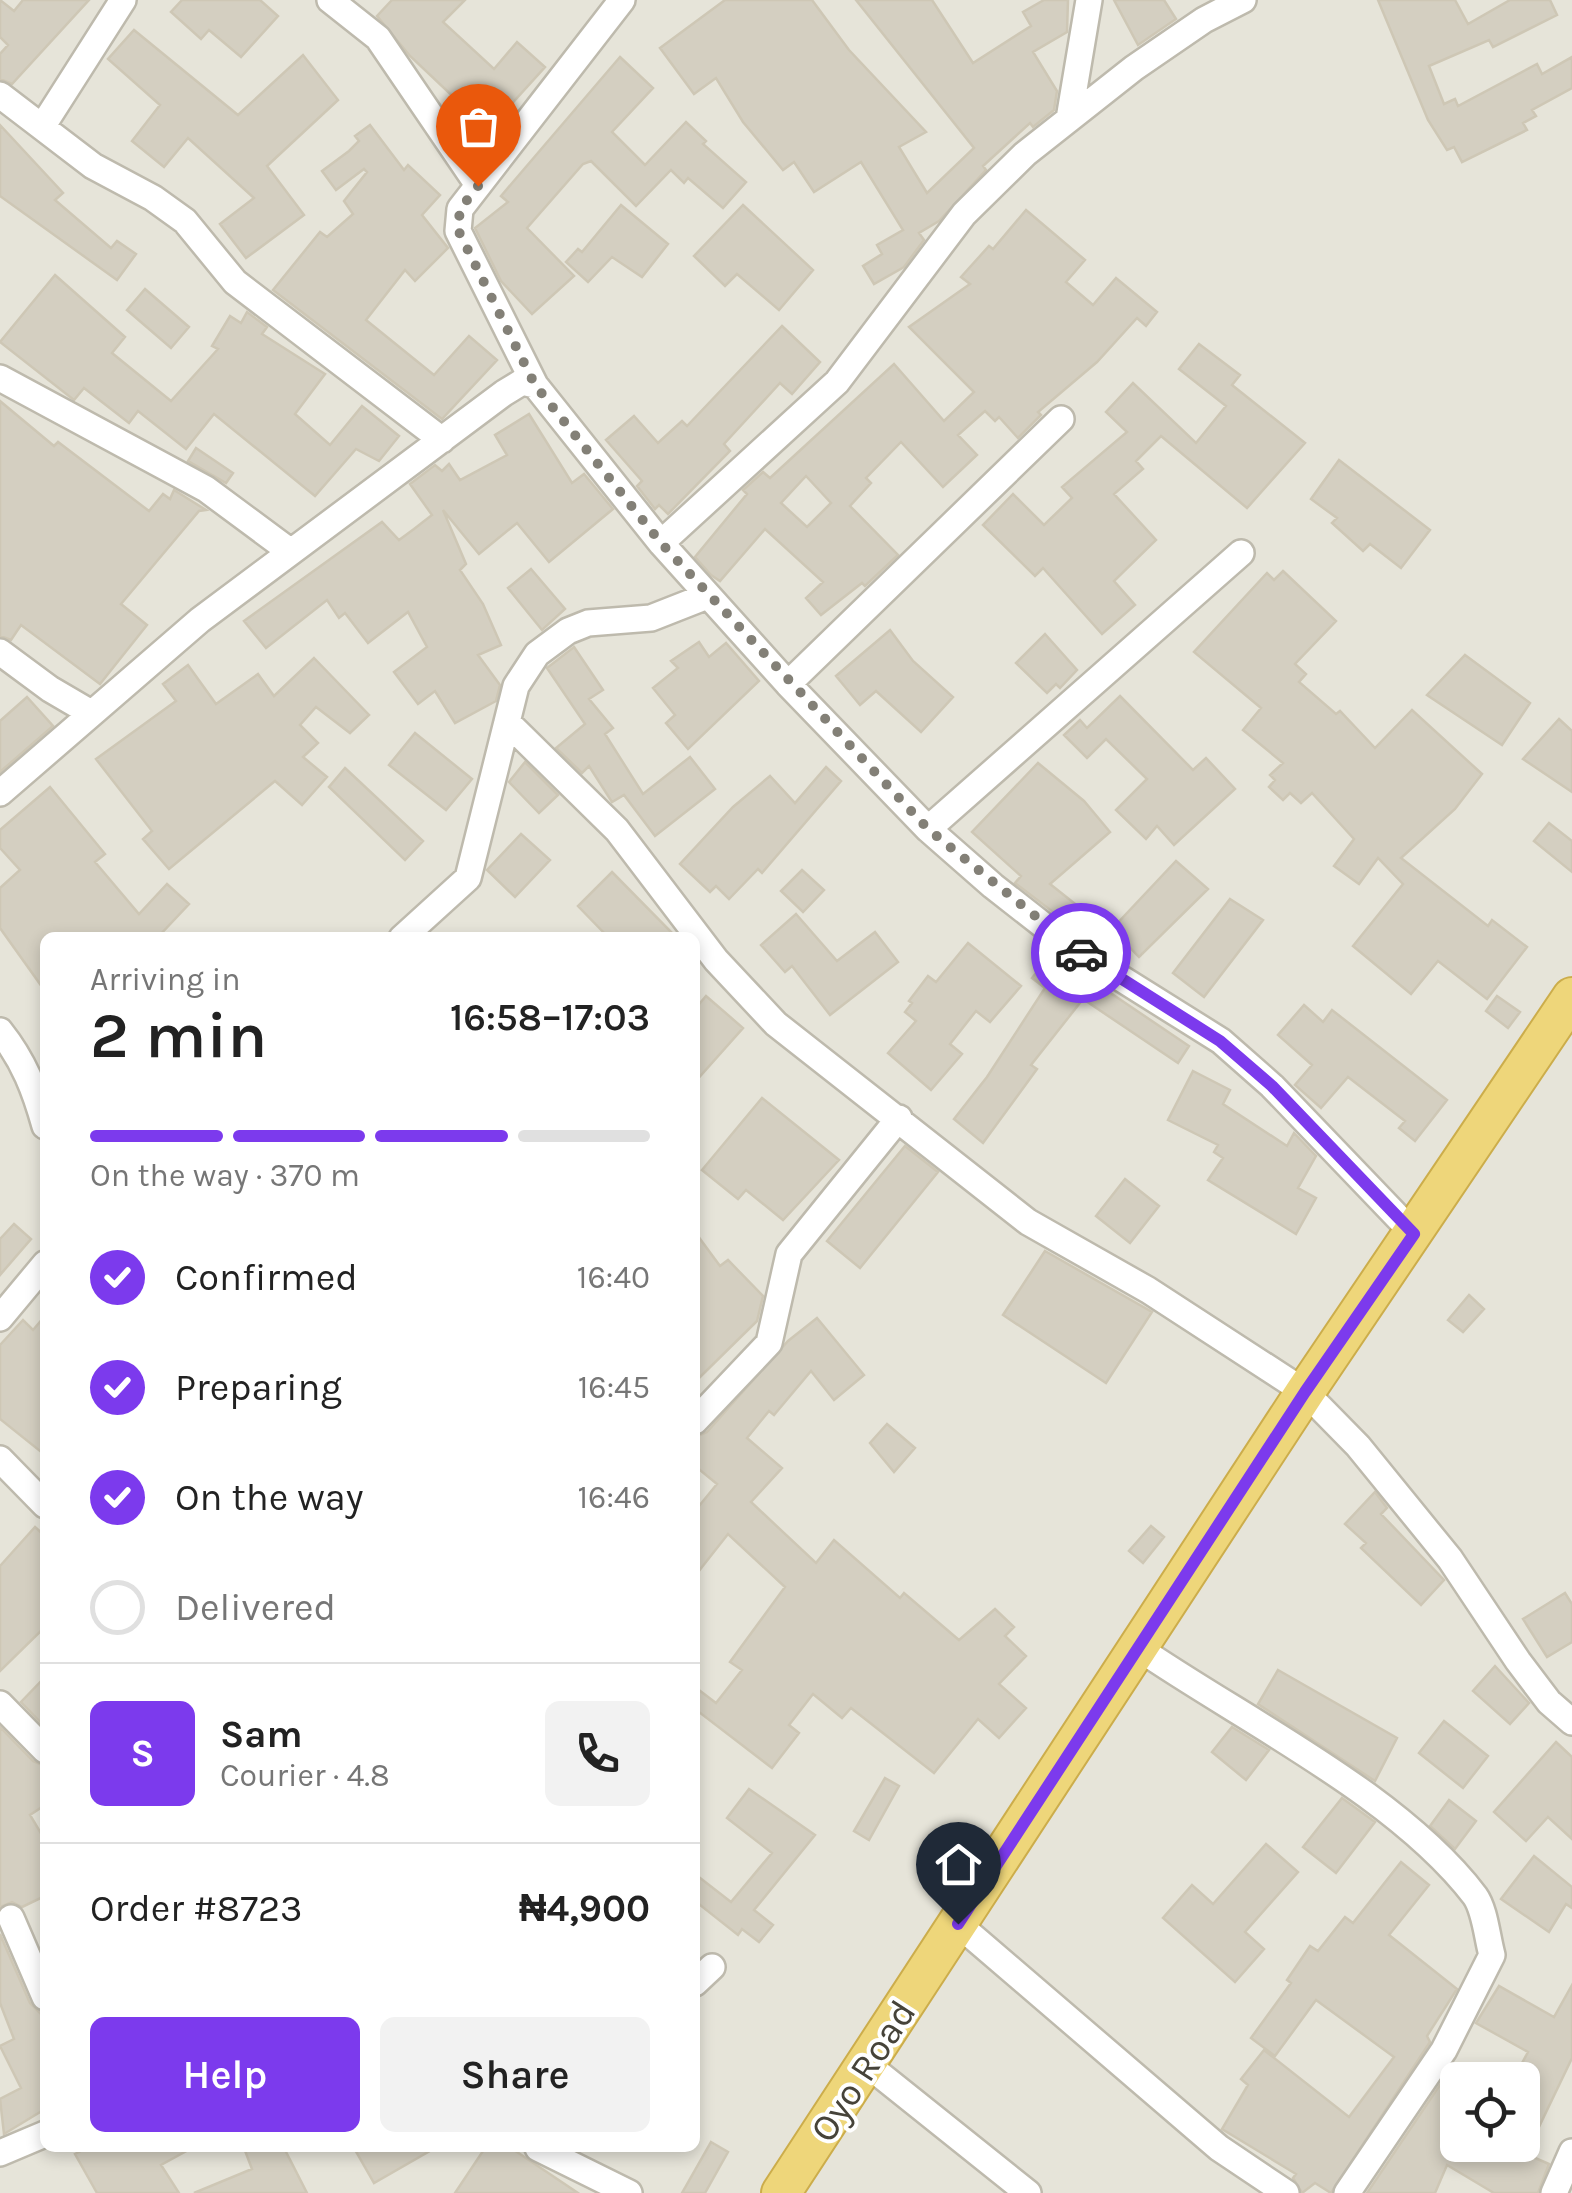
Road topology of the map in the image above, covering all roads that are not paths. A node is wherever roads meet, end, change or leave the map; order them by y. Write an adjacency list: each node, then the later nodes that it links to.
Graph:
1 (123, 0): 8 (street)
2 (330, 0): 9 (street)
3 (622, 0): 9 (street)
4 (1089, 0): 7 (street)
5 (1243, 0): 7 (street)
6 (0, 96): 8 (street)
7 (1069, 119): 14 (street)
8 (42, 127): 13 (street)
9 (478, 186): 11 (street)
10 (0, 378): 15 (street)
11 (535, 385): 13 (street); 14 (street)
12 (1061, 418): 19 (street)
13 (442, 440): 15 (street)
14 (661, 543): 17 (street)
15 (291, 552): 20 (street)
16 (1240, 553): 23 (street)
17 (707, 596): 19 (street); 21 (street)
18 (0, 652): 20 (street)
19 (788, 684): 23 (street)
20 (91, 713): 22 (street)
21 (507, 722): 24 (street); 25 (street)
22 (0, 794)
23 (928, 829): 31 (street)
24 (409, 932)
25 (695, 932)
26 (700, 939): 30 (street)
27 (1572, 997): 31 (highway, Oyo Road)
28 (0, 1031): 29 (street)
29 (40, 1100)
30 (899, 1118): 34 (street); 35 (street)
31 (1414, 1234): 34 (highway, Oyo Road)
32 (40, 1270): 33 (street)
33 (0, 1318)
34 (1305, 1392): 38 (highway, Oyo Road); 40 (street)
35 (700, 1416)
36 (0, 1459): 37 (street)
37 (40, 1500)
38 (1140, 1648): 43 (highway, Oyo Road); 54 (street)
39 (0, 1704): 41 (street)
40 (1572, 1722)
41 (40, 1745)
42 (11, 1918): 44 (street)
43 (958, 1924): 45 (highway, Oyo Road); 53 (street)
44 (40, 1985)
45 (868, 2065): 51 (highway, Oyo Road); 52 (street)
46 (40, 2136): 49 (street)
47 (552, 2152): 50 (street)
48 (1572, 2152): 55 (street)
49 (0, 2153)
50 (628, 2193)
51 (781, 2193)
52 (1028, 2193)
53 (1286, 2193)
54 (1347, 2193)
55 (1554, 2193)

